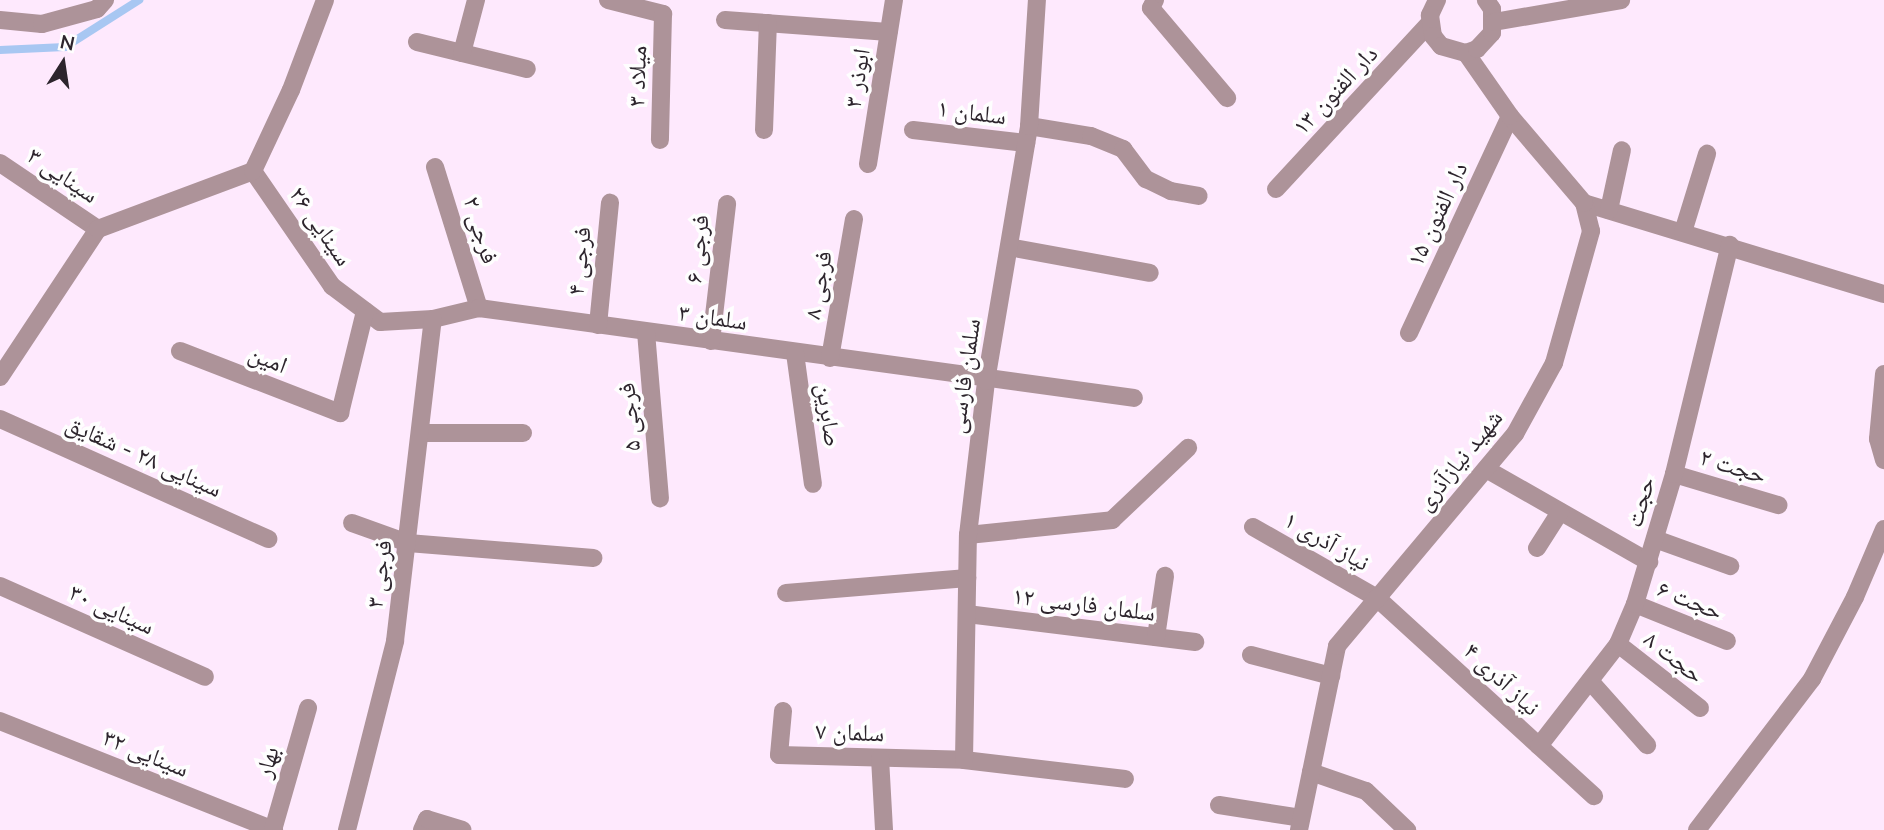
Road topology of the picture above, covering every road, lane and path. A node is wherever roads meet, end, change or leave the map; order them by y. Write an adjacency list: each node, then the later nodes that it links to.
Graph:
1 (105, 0): 11 (street)
2 (325, 0): 32 (street)
3 (476, 0): 18 (street)
4 (608, 0): 26 (street, میلاد ۳)
5 (894, 0): 16 (street, ابوذر ۳)
6 (1037, 0): 25 (street, سلمان فارسی)
7 (1156, 0): 21 (street)
8 (1436, 0): 15 (street)
9 (1486, 0): 13 (street)
10 (1621, 0): 13 (street)
11 (0, 20)
12 (725, 20): 14 (street)
13 (1494, 22): 19 (street)
14 (768, 23): 16 (street); 23 (street)
15 (1429, 24): 19 (street); 33 (street, دار الفنون ۱۳)
16 (889, 32): 30 (street, ابوذر ۳)
17 (417, 42): 18 (street)
18 (462, 53): 20 (street)
19 (1466, 53): 22 (street)
20 (527, 69)
21 (1227, 98)
22 (1510, 116): 36 (street); 51 (street, دار الفنون ۱۵)
23 (764, 130)
24 (913, 130): 25 (street, سلمان ۱)
25 (1027, 135): 34 (street, سلمان ۱); 43 (street, سلمان فارسی)
26 (660, 140)
27 (1622, 150): 38 (street)
28 (1707, 154): 41 (street)
29 (0, 163): 40 (street, سینایی ۳)
30 (868, 163)
31 (435, 167): 46 (street, فرجی ۲)
32 (253, 172): 40 (street); 47 (street, سینایی ۲۶)
33 (1276, 189)
34 (1199, 196)
35 (610, 203): 49 (street, فرجی ۴)
36 (1584, 203): 38 (street); 66 (street, شهید نیازآذری)
37 (727, 204): 52 (street, فرجی ۶)
38 (1609, 210): 41 (street)
39 (854, 219): 56 (street, فرجی ۸)
40 (98, 229): 53 (street)
41 (1683, 232): 42 (street)
42 (1730, 245): 45 (street); 67 (street, حجت)
43 (1009, 247): 44 (street); 59 (street, سلمان فارسی)
44 (1150, 273)
45 (1884, 294)
46 (479, 308): 48 (street, سلمان ۳); 49 (street, سلمان ۳)
47 (365, 311): 48 (street, سینایی ۲۶); 54 (street, امین)
48 (433, 319): 62 (street, فرجی ۳)
49 (598, 325): 50 (street, سلمان ۳)
50 (646, 332): 52 (street, سلمان ۳); 69 (street, فرجی ۵)
51 (1409, 333)
52 (711, 341): 55 (street, سلمان ۳)
53 (7, 351): 58 (street)
54 (180, 351)
55 (795, 353): 56 (street, سلمان ۳); 68 (street, صابرین)
56 (830, 358): 59 (street, سلمان ۳)
57 (1884, 374): 65 (street)
58 (0, 377)
59 (986, 381): 60 (street, سلمان ۳); 75 (street, سلمان فارسی)
60 (1134, 398)
61 (0, 419): 76 (street, سینایی ۲۸ - شقایق)
62 (421, 433): 63 (street); 78 (street, فرجی ۳)
63 (523, 433)
64 (1188, 448): 75 (street)
65 (1884, 460)
66 (1486, 469): 71 (street); 87 (street, شهید نیازآذری)
67 (1674, 474): 70 (street, حجت ۲); 77 (street, حجت)
68 (813, 484)
69 (660, 498)
70 (1778, 505)
71 (1560, 512): 79 (street); 81 (street)
72 (352, 523): 78 (street)
73 (1253, 527): 87 (street, نیاز آذری ۱)
74 (1884, 529): 117 (street)
75 (968, 535): 84 (street, سلمان فارسی)
76 (268, 539)
77 (1655, 540): 81 (street, حجت); 82 (street)
78 (408, 542): 80 (street); 112 (street, فرجی ۳)
79 (1537, 548)
80 (593, 558)
81 (1649, 562): 88 (street, حجت)
82 (1730, 566)
83 (1165, 576): 90 (street)
84 (967, 578): 86 (street); 89 (street, سلمان فارسی)
85 (0, 586): 96 (street, سینایی ۳۰)
86 (786, 593)
87 (1377, 598): 95 (street, شهید نیازآذری); 103 (street, نیاز آذری ۴)
88 (1635, 604): 91 (street, حجت ۶); 93 (street, حجت)
89 (967, 614): 90 (street, سلمان فارسی ۱۲); 105 (street, سلمان فارسی)
90 (1156, 638): 92 (street, سلمان فارسی ۱۲)
91 (1727, 641)
92 (1195, 642)
93 (1618, 644): 97 (street, حجت); 99 (street, حجت ۸)
94 (1251, 655): 95 (street)
95 (1331, 676): 106 (street, شهید نیازآذری)
96 (205, 677)
97 (1590, 681): 102 (street); 103 (street, حجت)
98 (308, 708): 111 (street, بهار)
99 (1700, 708)
100 (783, 711): 104 (street, سلمان ۷)
101 (0, 721): 111 (street, سینایی ۳۲)
102 (1647, 744)
103 (1539, 746): 108 (street, نیاز آذری ۴)
104 (880, 758): 105 (street, سلمان ۷); 115 (street)
105 (964, 760): 107 (street, سلمان ۷)
106 (1311, 772): 110 (street, شهید نیازآذری); 116 (street)
107 (1125, 779)
108 (1594, 796)
109 (1219, 805): 110 (street)
110 (1300, 824)
111 (273, 830)
112 (347, 830)
113 (422, 830): 114 (street)
114 (462, 830)
115 (884, 830)
116 (1407, 830)
117 (1697, 830)

